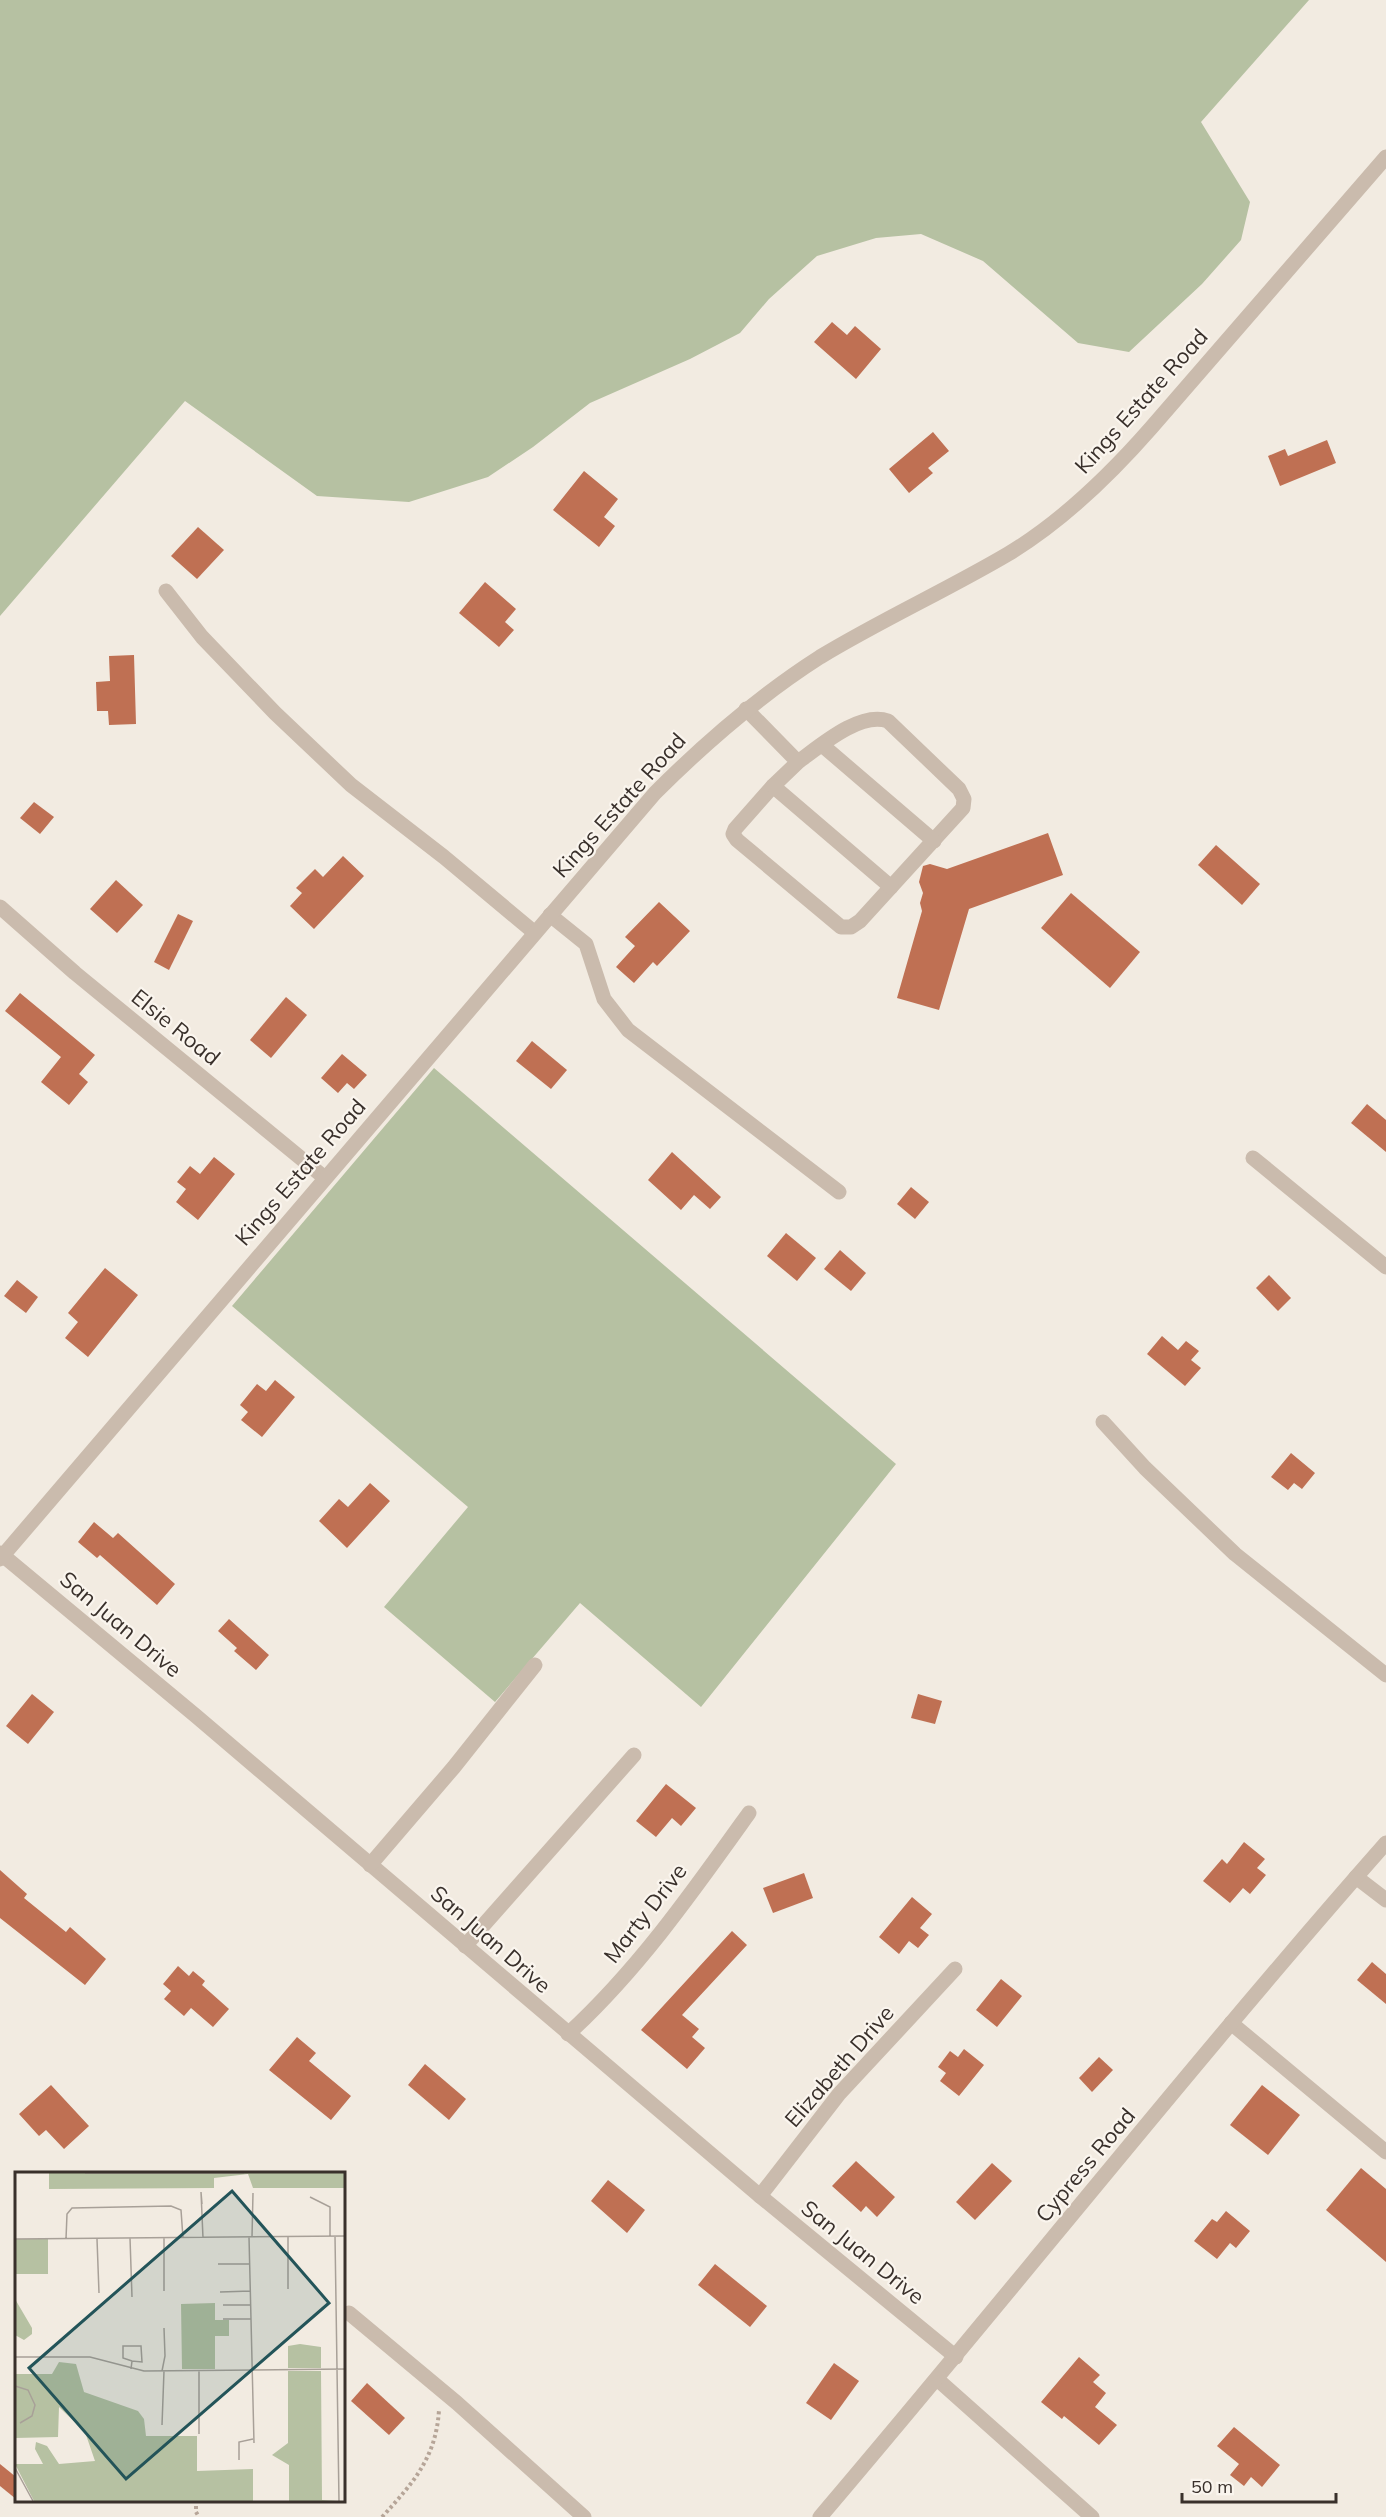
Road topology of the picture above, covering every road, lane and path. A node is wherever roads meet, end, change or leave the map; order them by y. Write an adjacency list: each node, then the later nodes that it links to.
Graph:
1 (1386, 157): 3 (street, Kings Estate Road)
2 (166, 591): 11 (street)
3 (746, 709): 5 (street); 10 (street, Kings Estate Road)
4 (822, 745): 5 (street); 7 (street); 7 (street)
5 (798, 762): 6 (street)
6 (773, 786): 8 (street); 8 (street)
7 (934, 840): 8 (street)
8 (891, 887)
9 (0, 908): 13 (street, Elsie Road)
10 (550, 915): 11 (street, Kings Estate Road); 14 (street)
11 (535, 933): 13 (street, Kings Estate Road)
12 (1253, 1158): 15 (street)
13 (325, 1178): 17 (street, Kings Estate Road)
14 (839, 1192)
15 (1386, 1267)
16 (1103, 1422): 19 (street)
17 (1, 1556): 23 (street, San Juan Drive)
18 (535, 1665): 23 (street)
19 (1386, 1675)
20 (634, 1755): 26 (street)
21 (749, 1813): 29 (street, Marty Drive)
22 (1386, 1843): 24 (street, Cypress Road)
23 (370, 1865): 26 (street, San Juan Drive)
24 (1356, 1877): 25 (street); 28 (street, Cypress Road)
25 (1386, 1900)
26 (465, 1946): 29 (street, San Juan Drive)
27 (955, 1969): 31 (street, Elizabeth Drive)
28 (1231, 2023): 30 (street); 33 (street, Cypress Road)
29 (568, 2034): 31 (street, San Juan Drive)
30 (1386, 2152)
31 (760, 2196): 33 (street, San Juan Drive)
32 (349, 2313): 35 (street)
33 (956, 2357): 34 (street, Cypress Road)
34 (937, 2379): 40 (street, Cypress Road); 41 (street)
35 (440, 2388): 38 (path); 39 (street)
36 (196, 2502): 37 (path)
37 (199, 2517)
38 (382, 2517)
39 (584, 2517)
40 (820, 2517)
41 (1092, 2517)

